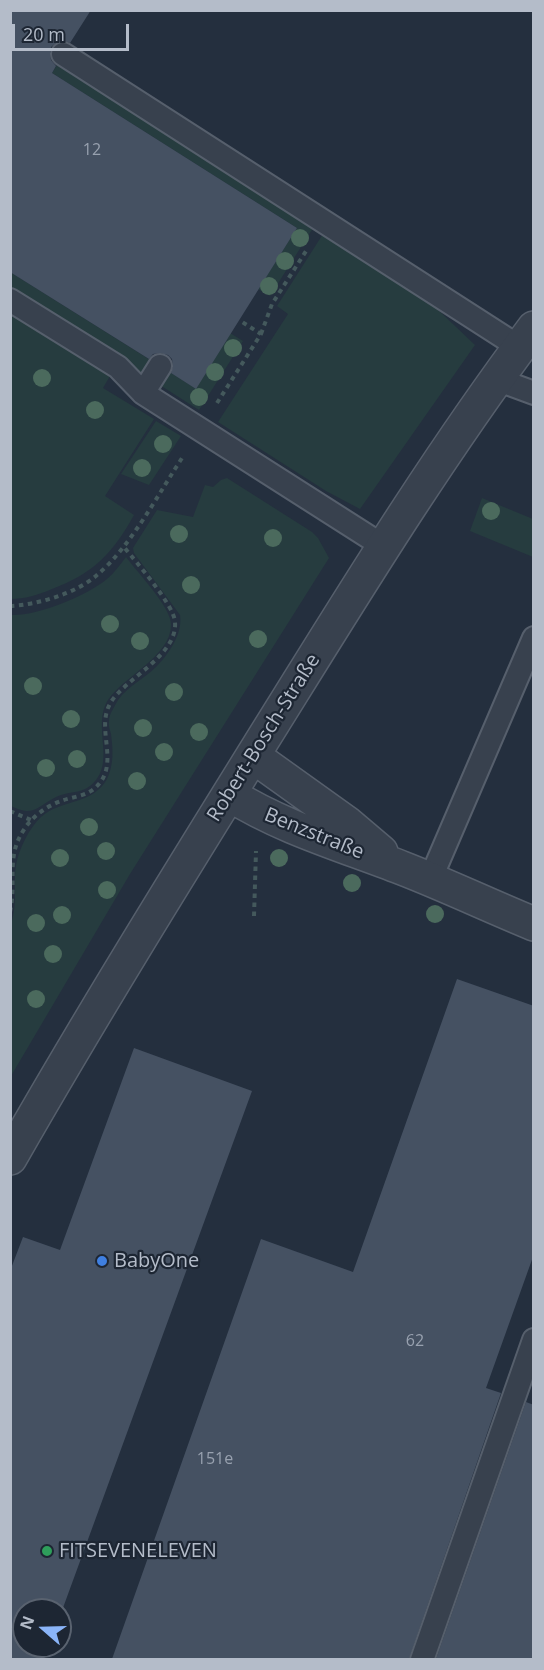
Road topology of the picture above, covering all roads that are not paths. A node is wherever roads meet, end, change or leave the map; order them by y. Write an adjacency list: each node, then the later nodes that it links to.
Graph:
1 (63, 54): 3 (lane)
2 (10, 300): 6 (lane)
3 (526, 337): 5 (street, Robert-Bosch-Straße)
4 (160, 366): 6 (lane)
5 (496, 379): 7 (lane); 8 (street, Robert-Bosch-Straße)
6 (143, 393): 8 (lane)
7 (534, 393)
8 (383, 546): 10 (street, Robert-Bosch-Straße)
9 (534, 638): 12 (lane)
10 (253, 756): 11 (street, Robert-Bosch-Straße); 12 (street, Benzstraße)
11 (229, 794): 12 (street, Benzstraße); 14 (street, Robert-Bosch-Straße)
12 (416, 874): 13 (street, Benzstraße)
13 (534, 924)
14 (10, 1158)
15 (534, 1340): 16 (lane)
16 (422, 1659)

